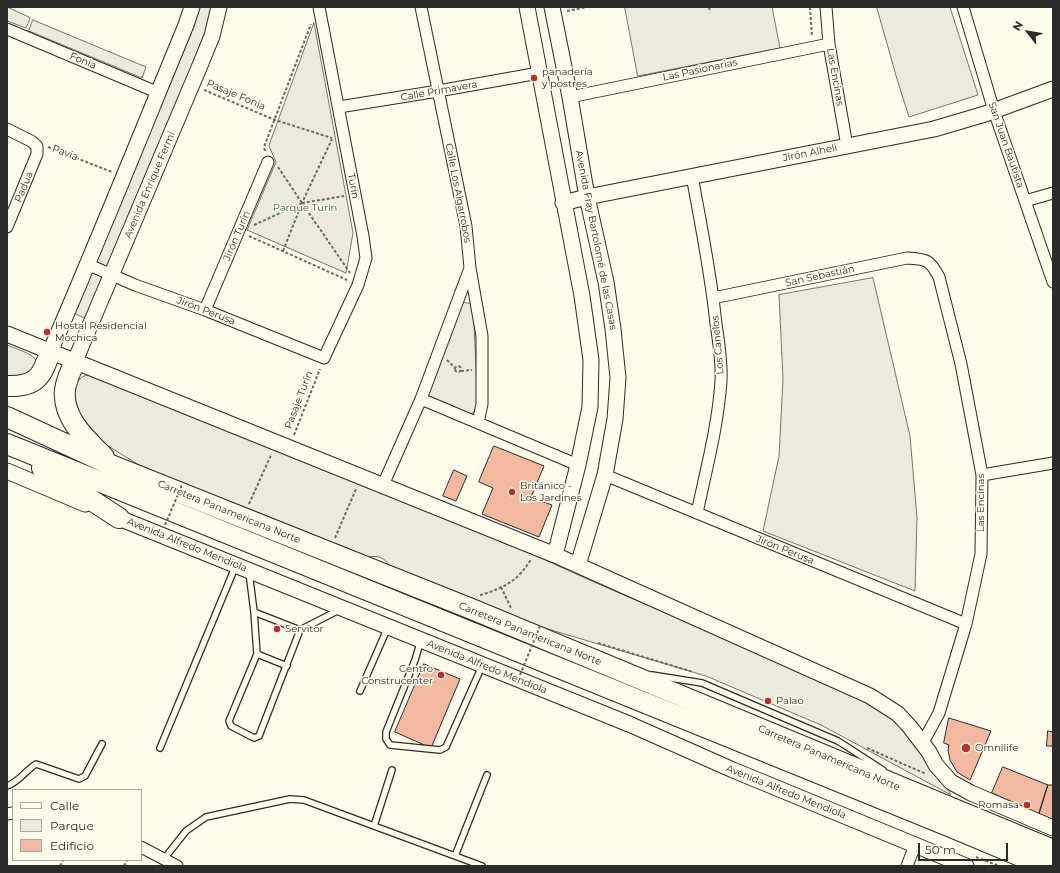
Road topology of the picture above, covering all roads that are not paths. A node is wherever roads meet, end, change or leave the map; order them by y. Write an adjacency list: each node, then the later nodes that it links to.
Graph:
1 (192, 7): 13 (street)
2 (219, 7): 30 (street, Avenida Enrique Fermi)
3 (319, 7): 16 (street, Turín)
4 (421, 7): 14 (street, Calle Los Algarrobos)
5 (527, 7): 11 (street)
6 (552, 7): 15 (street, Avenida Fray Bartolomé de las Casas)
7 (826, 7): 10 (street, Las Encinas)
8 (962, 7): 17 (street, San Juan Bautista)
9 (7, 29): 13 (street, Fonia)
10 (829, 44): 15 (street, Las Pasionarias); 19 (street, Las Encinas)
11 (539, 73): 14 (street, Calle Primavera); 25 (street)
12 (1053, 89): 17 (street, Jirón Alheli)
13 (159, 92): 28 (street)
14 (438, 92): 16 (street, Calle Primavera); 29 (street, Calle Los Algarrobos)
15 (570, 97): 23 (street, Avenida Fray Bartolomé de las Casas)
16 (339, 107): 36 (street, Turín)
17 (994, 111): 19 (street, Jirón Alheli); 24 (street, San Juan Bautista)
18 (7, 130): 26 (street, Padua)
19 (847, 146): 21 (street, Jirón Alheli)
20 (271, 160): 33 (street, Jirón Turín)
21 (692, 176): 23 (street, Jirón Alheli); 32 (street, Los Canelos)
22 (1053, 193): 24 (street)
23 (587, 197): 25 (street, Jirón Alheli); 47 (street, Avenida Fray Bartolomé de las Casas)
24 (1025, 202): 31 (street, San Juan Bautista)
25 (563, 203): 45 (street)
26 (7, 227)
27 (928, 261): 32 (street, San Sebastián); 48 (street, Las Encinas)
28 (88, 265): 30 (street, Jirón Perusa); 35 (street)
29 (470, 268): 39 (street, Calle Los Algarrobos); 41 (street)
30 (112, 274): 33 (street, Jirón Perusa); 37 (street, Avenida Enrique Fermi)
31 (1053, 282)
32 (713, 298): 50 (street, Los Canelos)
33 (205, 310): 36 (street, Jirón Perusa)
34 (7, 334): 35 (street)
35 (50, 352): 37 (street); 38 (highway)
36 (324, 358)
37 (75, 361): 44 (highway); 49 (street)
38 (7, 386)
39 (420, 399): 41 (street); 49 (street, Calle Los Algarrobos)
40 (7, 417): 44 (highway, Carretera Panamericana Norte)
41 (478, 423): 45 (street)
42 (7, 445): 51 (highway); 82 (highway, Carretera Panamericana Norte)
43 (1053, 463): 48 (street)
44 (111, 465): 75 (highway, Carretera Panamericana Norte)
45 (578, 465): 52 (street)
46 (7, 471): 51 (street, Avenida Alfredo Mendiola)
47 (605, 475): 50 (street, Jirón Perusa); 53 (street, Avenida Fray Bartolomé de las Casas)
48 (982, 475): 57 (street, Las Encinas)
49 (383, 485): 52 (street)
50 (697, 513): 57 (street, Jirón Perusa)
51 (119, 518): 54 (street, Avenida Alfredo Mendiola)
52 (555, 556): 53 (street)
53 (578, 565): 66 (street)
54 (242, 567): 55 (street, Avenida Alfredo Mendiola); 56 (lane); 67 (lane)
55 (343, 608): 58 (street, Avenida Alfredo Mendiola); 59 (lane)
56 (254, 612): 59 (lane); 61 (lane)
57 (966, 624): 66 (street, Las Encinas)
58 (388, 626): 60 (street, Avenida Alfredo Mendiola); 64 (lane)
59 (300, 630): 63 (lane)
60 (421, 640): 62 (street, Avenida Alfredo Mendiola); 62 (lane)
61 (257, 654): 63 (lane); 63 (lane)
62 (482, 665): 73 (street, Avenida Alfredo Mendiola)
63 (287, 666)
64 (360, 691)
65 (102, 744): 70 (lane)
66 (922, 744): 72 (street)
67 (160, 748)
68 (392, 770): 71 (lane)
69 (487, 775): 76 (lane)
70 (7, 786)
71 (374, 826): 76 (lane); 77 (lane)
72 (1053, 828)
73 (915, 845): 80 (street); 81 (street, Avenida Alfredo Mendiola)
74 (142, 847): 77 (street)
75 (1053, 850)
76 (455, 856): 79 (lane)
77 (164, 858): 78 (street)
78 (177, 866)
79 (482, 866)
80 (907, 866)
81 (966, 866)
82 (1044, 866)

